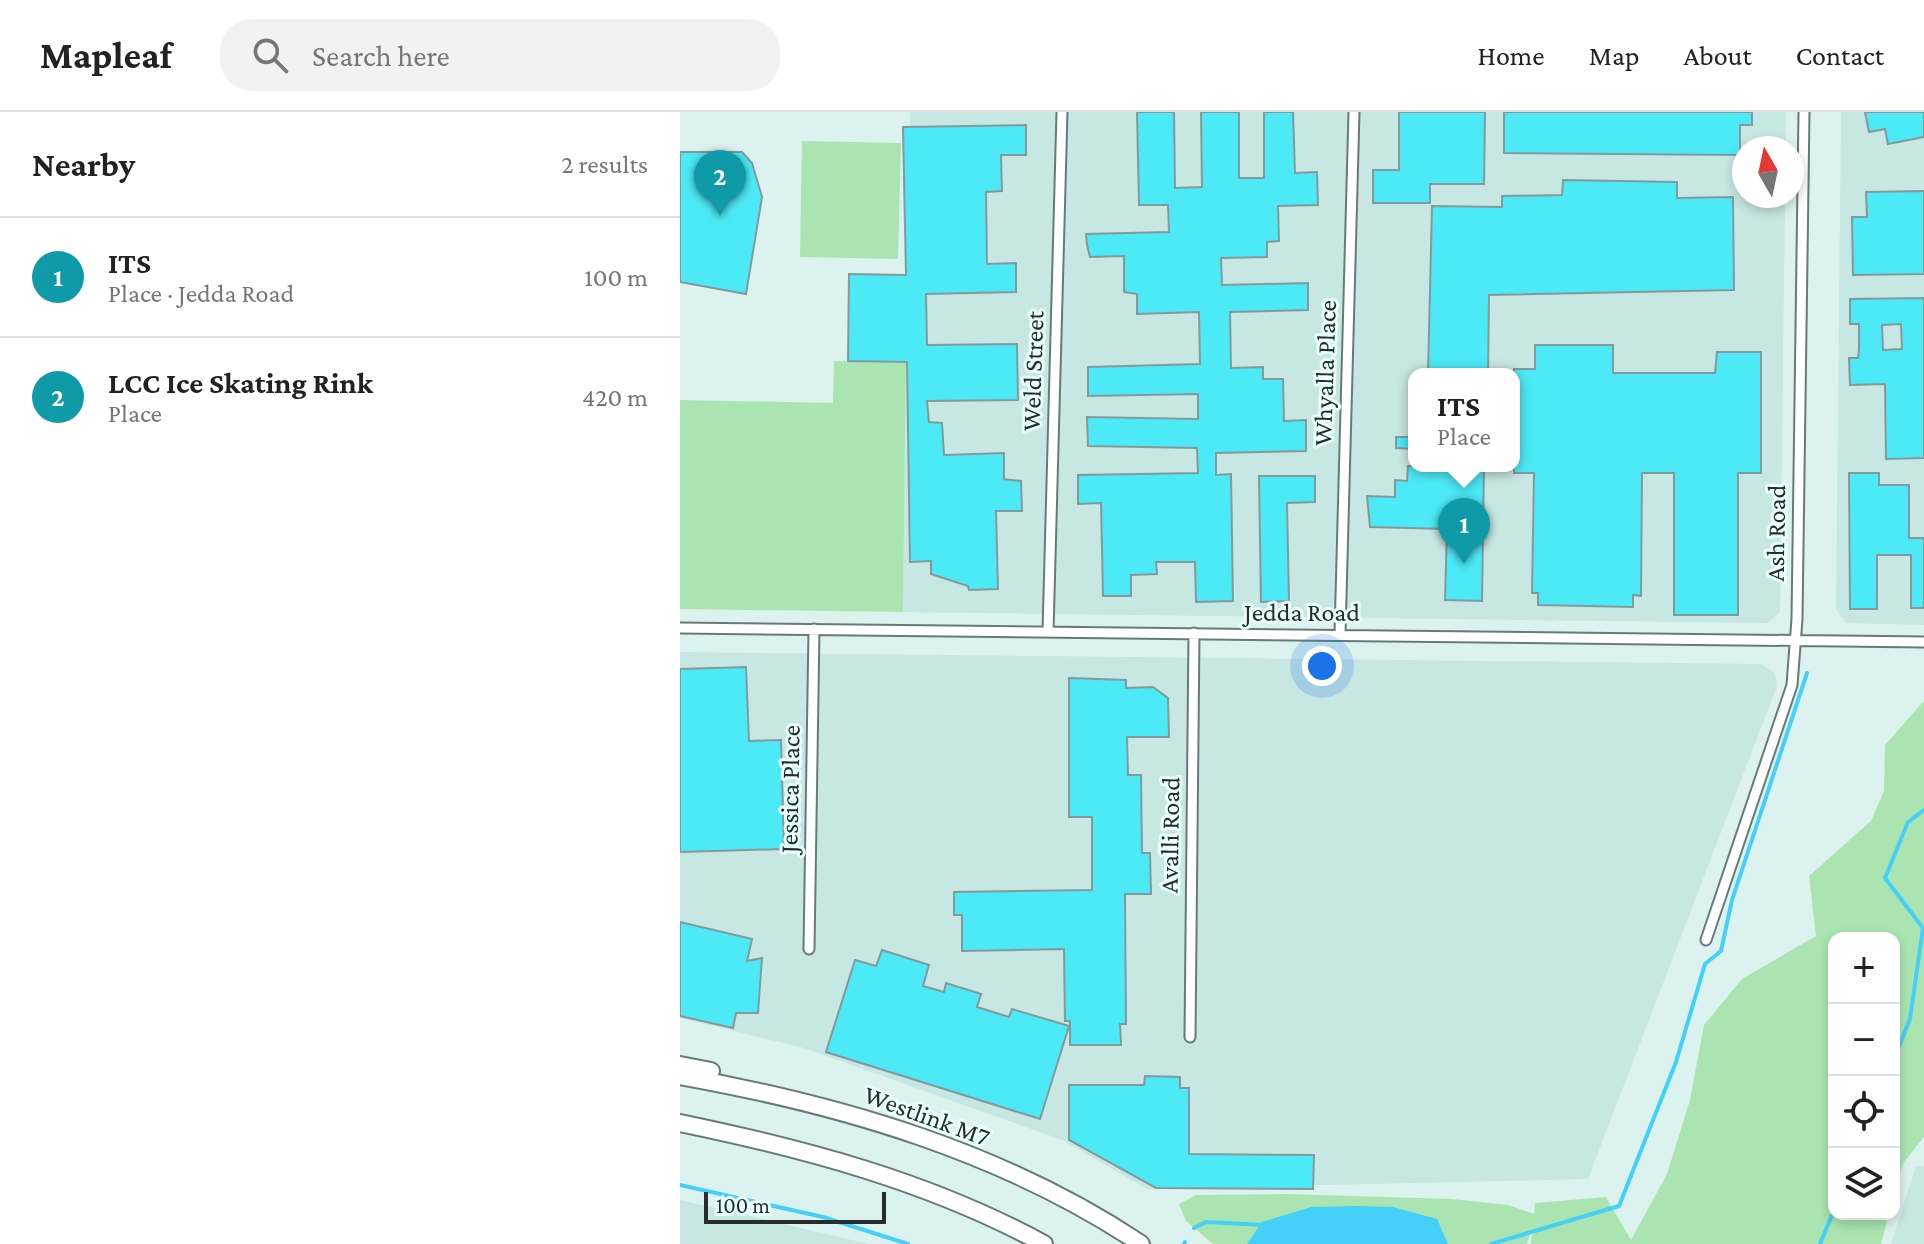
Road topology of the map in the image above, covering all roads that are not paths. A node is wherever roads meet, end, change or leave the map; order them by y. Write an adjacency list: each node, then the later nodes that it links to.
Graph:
1 (1062, 112): 6 (street, Weld Street)
2 (1354, 112): 8 (street, Whyalla Place)
3 (1804, 112): 9 (street, Ash Road)
4 (680, 628): 5 (street, Jedda Road)
5 (814, 629): 6 (street, Jedda Road); 12 (street, Jessica Place)
6 (1048, 632): 7 (street, Jedda Road)
7 (1194, 633): 8 (street, Jedda Road); 13 (street, Avalli Road)
8 (1340, 634): 9 (street, Jedda Road)
9 (1796, 641): 10 (street, Jedda Road); 11 (street, Ash Road)
10 (1924, 642)
11 (1706, 940)
12 (809, 949)
13 (1190, 1037)
14 (680, 1065): 16 (highway)
15 (680, 1076): 16 (highway, Westlink M7)
16 (861, 1116): 20 (highway, Westlink M7)
17 (680, 1123): 19 (highway)
18 (680, 1132): 19 (highway)
19 (961, 1204): 21 (highway)
20 (1136, 1241)
21 (1044, 1244)

